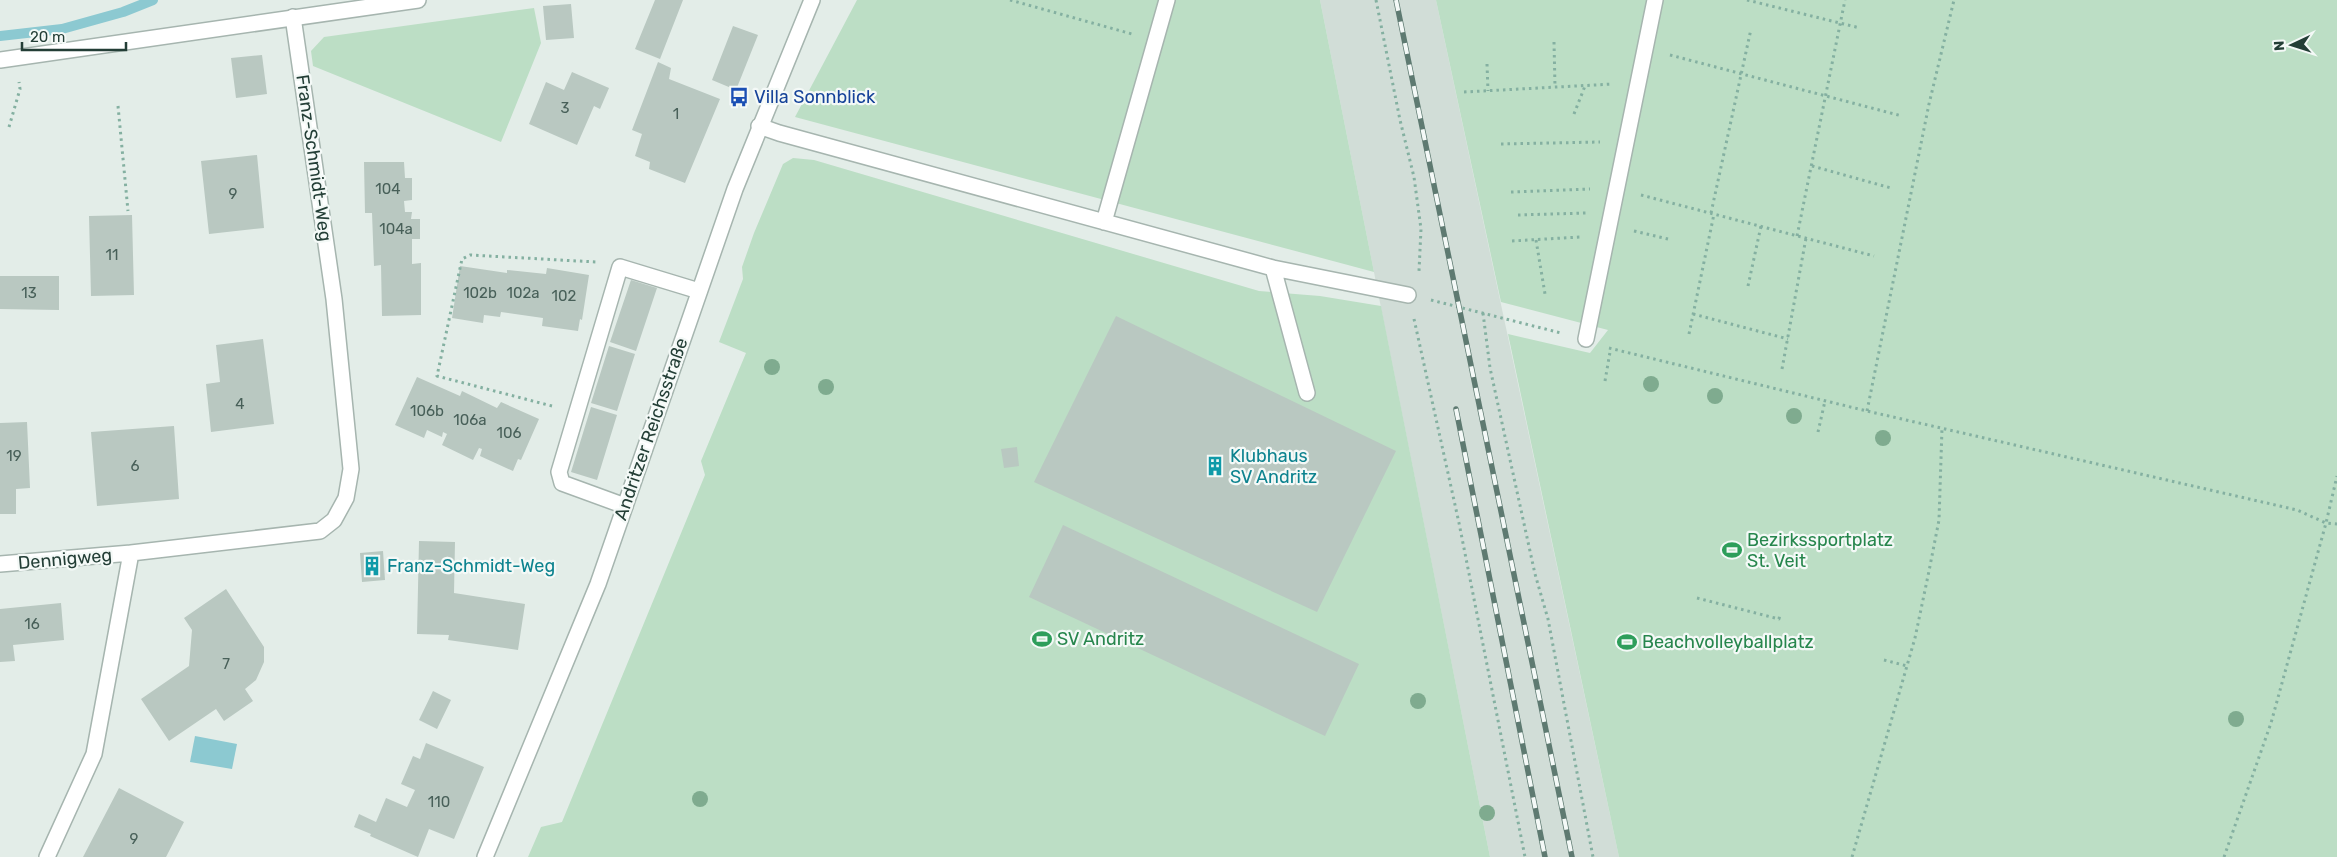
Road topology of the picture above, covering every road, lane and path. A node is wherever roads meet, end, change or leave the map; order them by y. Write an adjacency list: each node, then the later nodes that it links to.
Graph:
1 (418, 0): 10 (street)
2 (812, 0): 30 (street, Andritzer Reichsstraße)
3 (1010, 0): 14 (path)
4 (1167, 0): 14 (street)
5 (1376, 0): 55 (path)
6 (1655, 0): 16 (street)
7 (1747, 0): 11 (path)
8 (1845, 0): 11 (path)
9 (1954, 0): 66 (path)
10 (293, 16): 17 (street); 74 (street, Franz-Schmidt-Weg)
11 (1841, 23): 12 (path); 26 (path)
12 (1860, 28)
13 (1751, 29): 19 (path)
14 (1155, 40): 41 (street)
15 (1554, 42): 23 (path)
16 (1645, 48): 19 (path); 21 (street)
17 (0, 60)
18 (1486, 64): 24 (path)
19 (1741, 74): 26 (path); 39 (path)
20 (19, 77): 31 (path)
21 (1638, 83): 22 (path); 32 (street)
22 (1585, 86): 23 (path); 28 (path)
23 (1555, 87): 24 (path)
24 (1488, 91): 25 (path)
25 (1464, 92)
26 (1827, 96): 29 (path); 34 (path)
27 (118, 106): 38 (path)
28 (1574, 114)
29 (1902, 116)
30 (759, 126): 41 (street); 53 (street, Andritzer Reichsstraße)
31 (9, 127)
32 (1626, 141): 33 (path); 35 (street)
33 (1501, 144)
34 (1812, 166): 36 (path); 44 (path)
35 (1617, 188): 37 (path); 39 (path); 42 (street)
36 (1891, 188)
37 (1511, 192)
38 (128, 211)
39 (1713, 214): 43 (path); 57 (path)
40 (1518, 215): 42 (path)
41 (1104, 222): 51 (street)
42 (1609, 224): 46 (path); 47 (path); 60 (street)
43 (1761, 226): 44 (path); 52 (path)
44 (1798, 236): 45 (path)
45 (1806, 238): 49 (path); 59 (path)
46 (1668, 239)
47 (1536, 240): 48 (path); 54 (path)
48 (1512, 241)
49 (1874, 256)
50 (620, 267): 53 (street); 67 (street); 67 (path)
51 (1273, 268): 55 (street); 64 (street)
52 (1748, 286)
53 (699, 290): 71 (street, Andritzer Reichsstraße)
54 (1545, 294)
55 (1408, 295): 56 (path); 82 (path)
56 (1483, 313): 60 (path); 83 (path)
57 (1693, 314): 58 (path); 59 (path)
58 (1689, 334)
59 (1788, 339): 62 (path)
60 (1586, 340): 61 (path)
61 (1610, 349): 63 (path); 65 (path)
62 (1782, 369)
63 (1605, 381)
64 (1307, 393)
65 (1825, 400): 66 (path); 69 (path)
66 (1867, 411): 68 (path)
67 (577, 412): 71 (street)
68 (1942, 428): 72 (path); 79 (path)
69 (1818, 432)
70 (2337, 476): 72 (path)
71 (625, 506): 81 (street, Andritzer Reichsstraße)
72 (2326, 523): 73 (path); 85 (path)
73 (2337, 524)
74 (131, 553): 75 (street, Dennigweg); 80 (street)
75 (0, 564)
76 (1697, 598): 77 (path)
77 (1780, 614)
78 (1884, 660): 79 (path)
79 (1907, 666): 84 (path)
80 (47, 857)
81 (485, 857)
82 (1525, 857)
83 (1594, 857)
84 (1852, 857)
85 (2224, 857)

